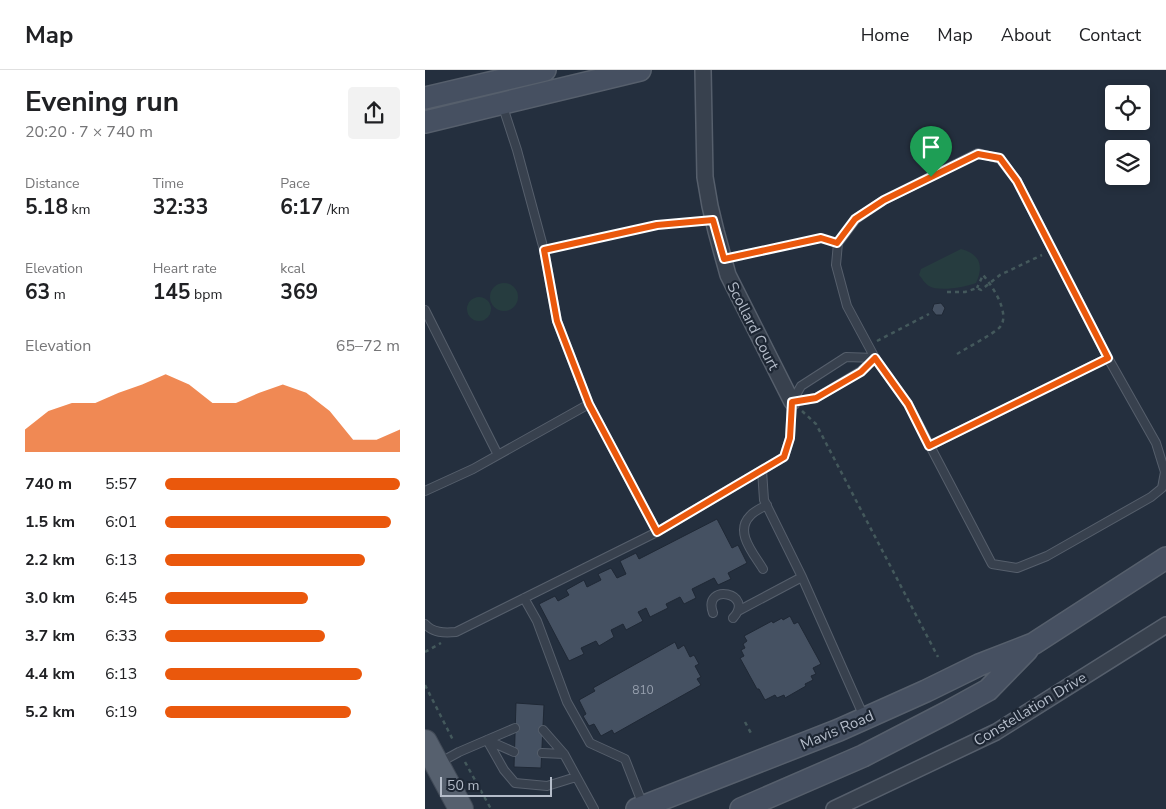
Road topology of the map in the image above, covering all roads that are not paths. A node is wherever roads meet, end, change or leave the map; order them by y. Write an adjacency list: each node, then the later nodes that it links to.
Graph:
1 (545, 70): 4 (main road)
2 (640, 70): 6 (main road)
3 (703, 70): 11 (street, Scollard Court)
4 (498, 75): 5 (main road); 6 (street)
5 (425, 98)
6 (502, 104): 7 (main road); 12 (lane)
7 (425, 122)
8 (425, 310): 14 (lane)
9 (875, 358): 10 (lane); 11 (lane); 11 (lane); 13 (lane)
10 (1108, 358): 13 (lane); 13 (lane)
11 (792, 402): 15 (lane)
12 (589, 404): 14 (lane); 18 (lane)
13 (929, 446)
14 (498, 455): 16 (lane)
15 (763, 470): 17 (lane); 18 (lane)
16 (425, 491)
17 (767, 505): 20 (lane); 21 (lane)
18 (657, 532): 22 (lane)
19 (1166, 558): 28 (main road, Mavis Road)
20 (763, 568)
21 (802, 577): 23 (lane); 29 (lane)
22 (524, 598): 26 (lane); 39 (lane)
23 (738, 611): 24 (lane); 25 (lane)
24 (713, 613)
25 (733, 618)
26 (425, 624)
27 (1166, 625): 43 (street, Constellation Drive)
28 (1033, 644): 29 (main road, Mavis Road); 42 (main road, Mavis Road)
29 (865, 719): 39 (main road, Mavis Road)
30 (515, 728): 32 (lane)
31 (543, 730): 36 (lane)
32 (487, 740): 34 (lane); 37 (lane); 38 (lane)
33 (425, 742): 37 (main road)
34 (514, 752)
35 (541, 753): 36 (lane)
36 (564, 754): 38 (lane)
37 (437, 764): 40 (main road)
38 (577, 777): 41 (lane)
39 (640, 808)
40 (461, 809)
41 (594, 809)
42 (741, 809)
43 (834, 809)

